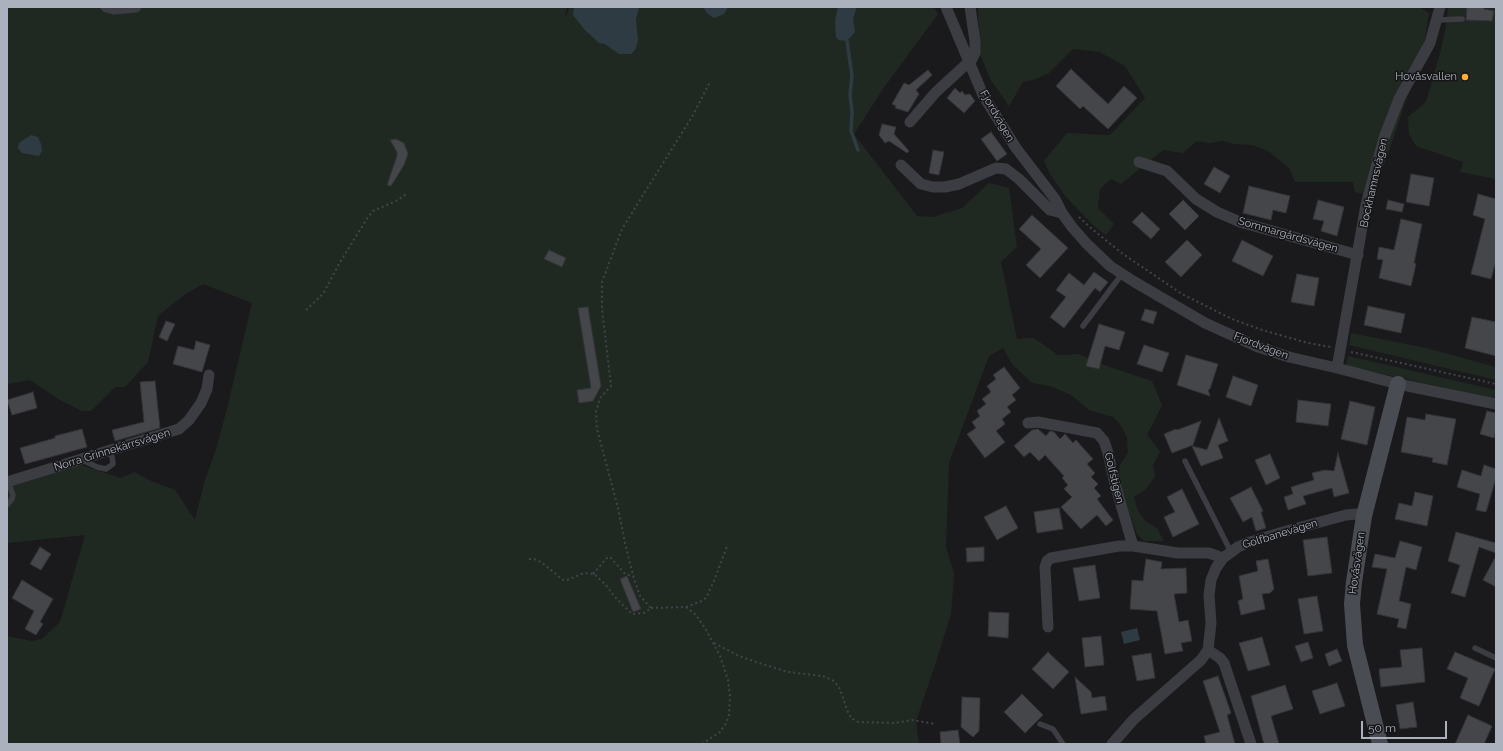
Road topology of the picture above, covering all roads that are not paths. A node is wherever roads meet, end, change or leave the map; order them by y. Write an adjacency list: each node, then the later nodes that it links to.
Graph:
1 (106, 7): 2 (street)
2 (136, 7)
3 (946, 7): 8 (street, Fjordvägen)
4 (970, 7): 8 (street)
5 (1440, 7): 7 (street, Bockhamnsvägen)
6 (1462, 19): 7 (lane)
7 (1437, 20): 13 (street, Bockhamnsvägen)
8 (969, 62): 9 (street); 12 (street, Fjordvägen)
9 (910, 122)
10 (1139, 162): 13 (street, Sommargårdsvägen)
11 (901, 165): 12 (street, Fjordvägen)
12 (1062, 213): 14 (street, Fjordvägen)
13 (1358, 255): 16 (street, Bockhamnsvägen)
14 (1122, 274): 15 (lane); 16 (street, Fjordvägen)
15 (1083, 326)
16 (1337, 368): 18 (street, Fjordvägen)
17 (209, 375): 21 (street, Norra Grinnekärrsvägen)
18 (1398, 384): 19 (street, Fjordvägen); 26 (street, Hovåsvägen)
19 (1496, 404)
20 (1028, 423): 27 (street, Golfstigen)
21 (107, 450): 22 (street, Norra Grinnekärrsvägen); 22 (lane)
22 (80, 459): 24 (street, Norra Grinnekärrsvägen)
23 (1185, 461): 28 (lane)
24 (7, 482): 25 (lane)
25 (7, 505)
26 (1364, 516): 28 (street, Golfbanevägen); 37 (street, Hovåsvägen)
27 (1133, 546): 28 (street); 29 (street)
28 (1227, 555): 31 (street)
29 (1048, 627)
30 (1475, 648): 32 (lane)
31 (1208, 650): 35 (street); 36 (street)
32 (1496, 658)
33 (1040, 724): 34 (lane)
34 (1063, 744)
35 (1112, 744)
36 (1251, 744)
37 (1380, 744)

